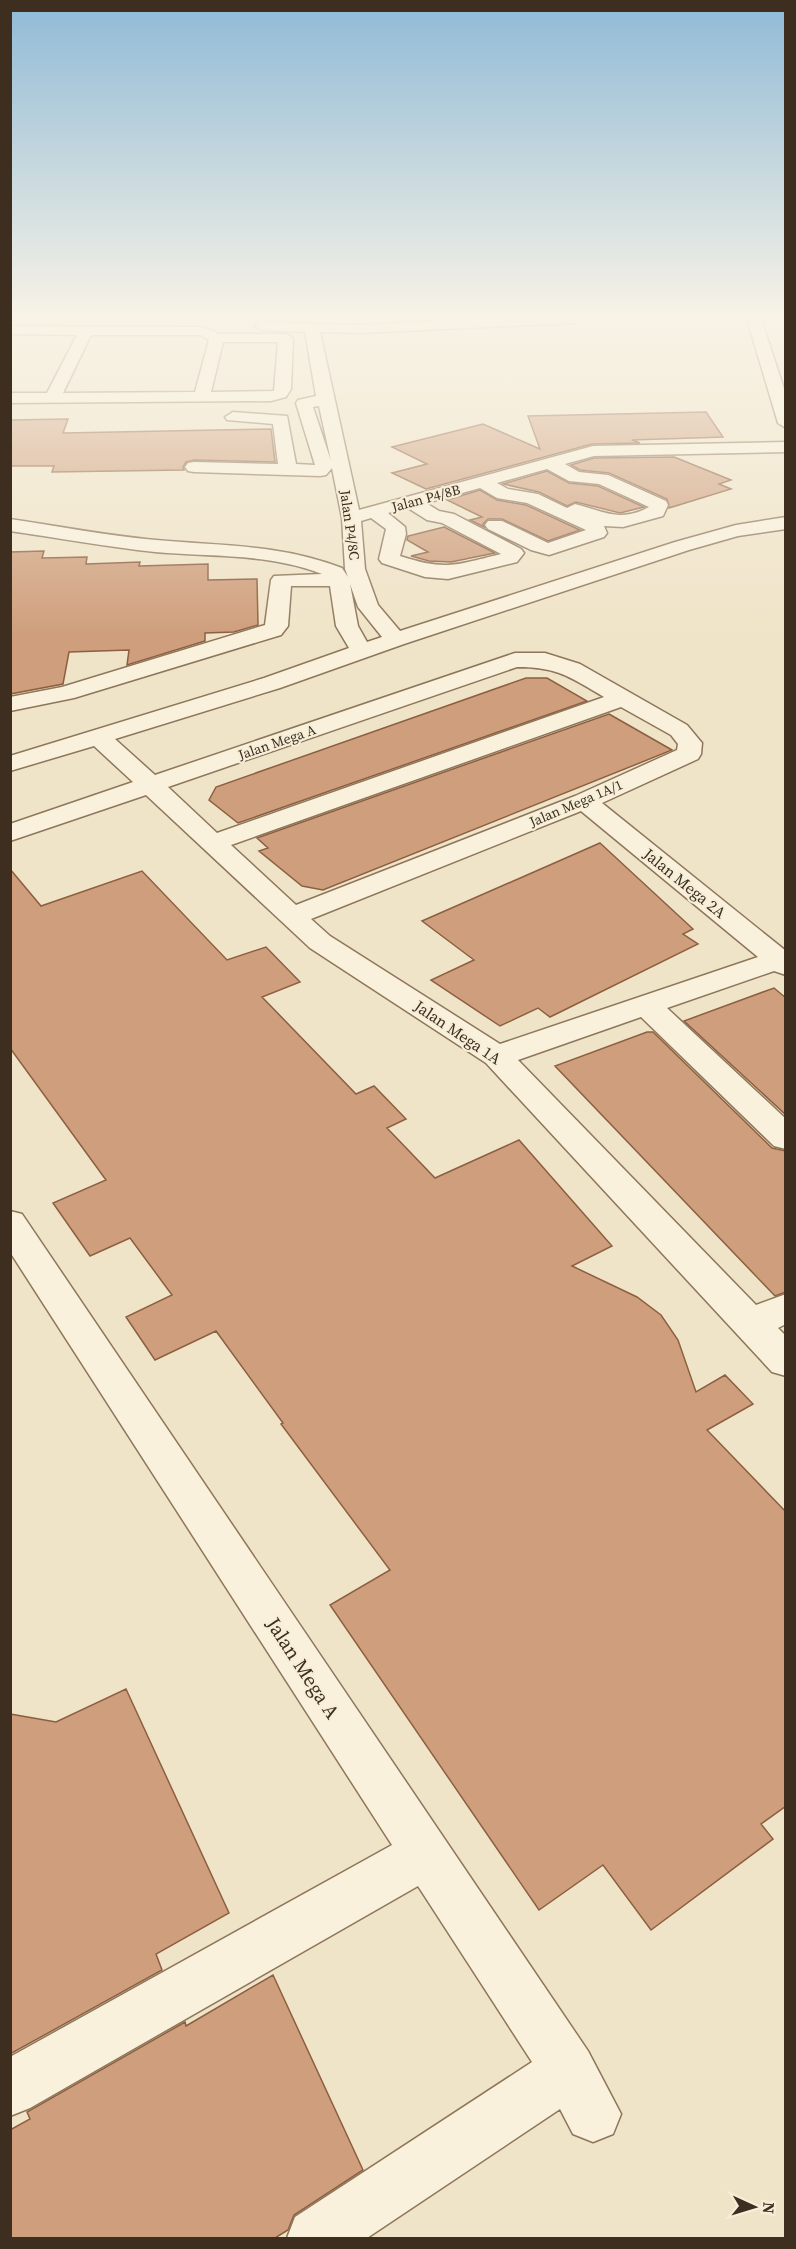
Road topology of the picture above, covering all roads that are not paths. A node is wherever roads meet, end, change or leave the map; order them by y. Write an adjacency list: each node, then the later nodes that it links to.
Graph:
1 (282, 424): 7 (street)
2 (310, 424): 7 (street)
3 (332, 424): 16 (street, Jalan P4/8C)
4 (786, 447): 5 (street, Jalan P4/8B)
5 (549, 463): 8 (street, Jalan P4/8B); 9 (street)
6 (194, 467): 7 (street)
7 (292, 470)
8 (511, 474): 10 (street, Jalan P4/8B); 11 (street)
9 (575, 477): 11 (street); 11 (street)
10 (483, 482): 12 (street, Jalan P4/8B); 12 (street)
11 (540, 488)
12 (442, 494): 13 (street, Jalan P4/8B)
13 (412, 502): 14 (street, Jalan P4/8B); 14 (street)
14 (374, 512): 16 (street, Jalan P4/8B)
15 (786, 515): 19 (street)
16 (351, 518): 25 (street, Jalan P4/8C)
17 (786, 523): 19 (street)
18 (10, 525): 24 (street)
19 (760, 527): 22 (street)
20 (786, 534): 22 (street)
21 (217, 565): 23 (street)
22 (619, 567): 25 (street)
23 (281, 580): 24 (street); 29 (street)
24 (339, 580): 26 (street)
25 (396, 639): 26 (street)
26 (362, 651): 30 (street)
27 (545, 660): 28 (street, Jalan Mega 1A/1); 32 (street, Jalan Mega A)
28 (623, 698): 33 (street, Jalan Mega 1A/1); 35 (street)
29 (10, 704)
30 (99, 737): 31 (street); 32 (street, Jalan Mega 1A)
31 (10, 764)
32 (150, 785): 34 (street, Jalan Mega A); 35 (street, Jalan Mega 1A)
33 (584, 801): 36 (street, Jalan Mega 1A/1); 37 (street, Jalan Mega 2A)
34 (10, 833)
35 (213, 843): 36 (street, Jalan Mega 1A)
36 (293, 916): 39 (street, Jalan Mega 1A)
37 (782, 963): 38 (street)
38 (646, 1005): 39 (street); 40 (street)
39 (497, 1056): 43 (street, Jalan Mega 1A)
40 (786, 1138)
41 (10, 1223): 45 (street, Jalan Mega A)
42 (786, 1308): 43 (street)
43 (751, 1324): 44 (street, Jalan Mega 1A)
44 (786, 1361)
45 (425, 1854): 46 (street); 47 (street, Jalan Mega A)
46 (10, 2088)
47 (316, 2238)

